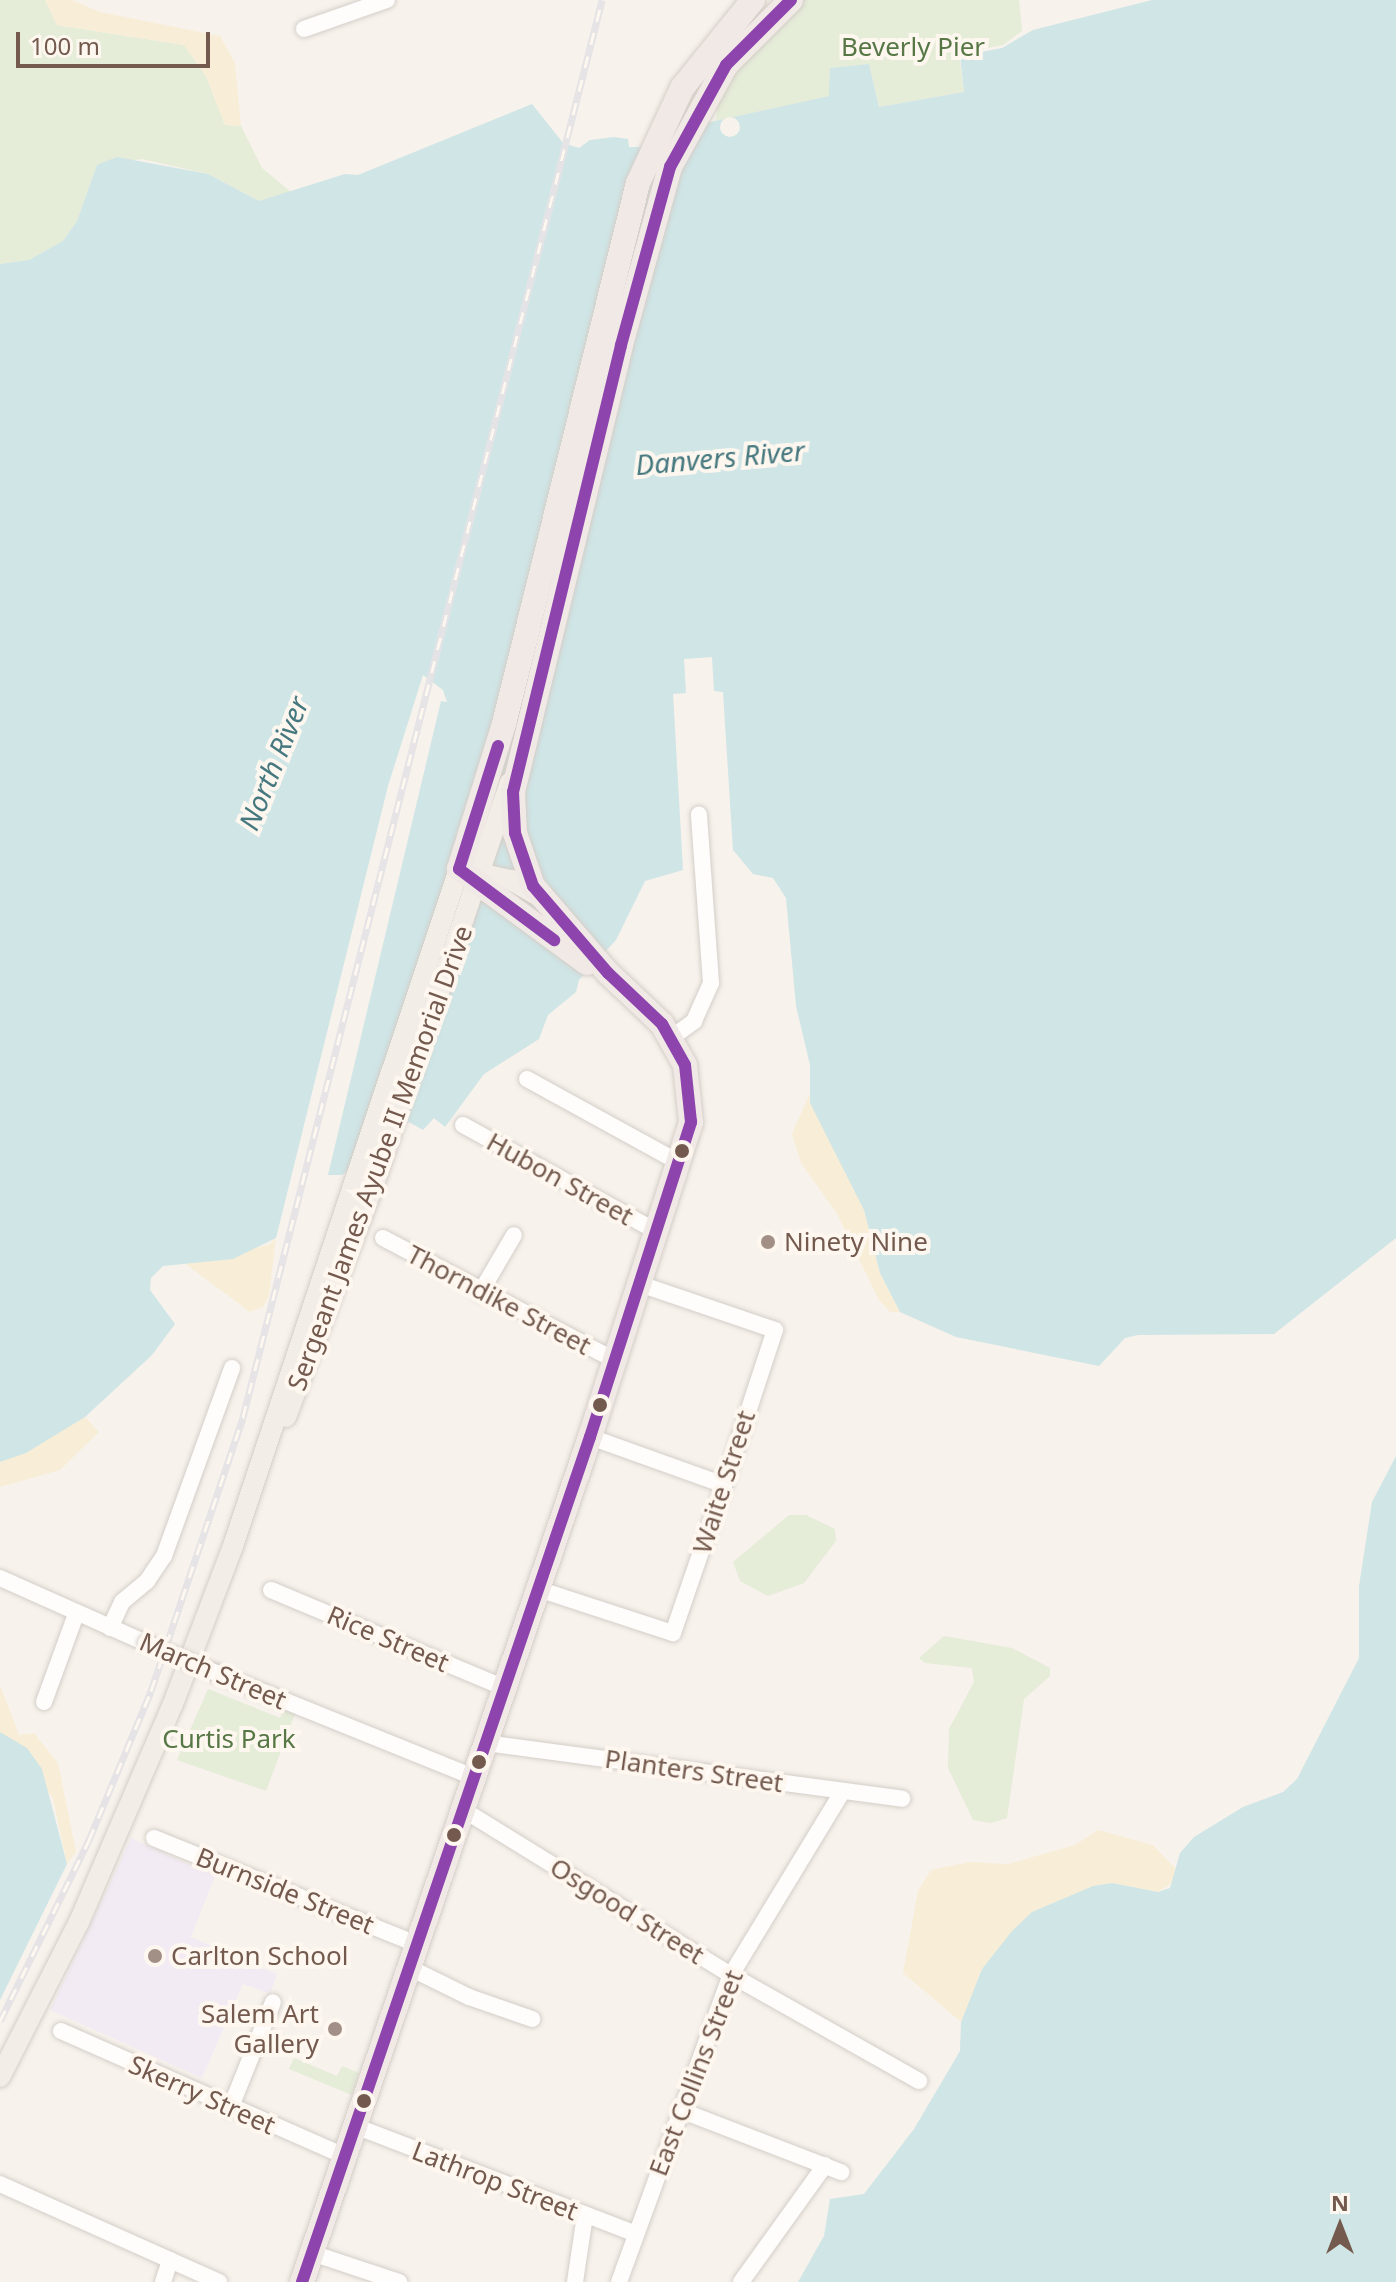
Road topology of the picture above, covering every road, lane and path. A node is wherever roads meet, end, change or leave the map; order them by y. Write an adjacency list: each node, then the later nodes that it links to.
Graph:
1 (387, 0): 4 (street)
2 (753, 0): 5 (highway)
3 (791, 0): 5 (highway)
4 (304, 29)
5 (717, 58): 6 (highway)
6 (611, 346): 7 (highway); 9 (highway)
7 (516, 766): 9 (main road, Sergeant James Ayube II Memorial Drive); 10 (highway)
8 (699, 814): 12 (street)
9 (473, 874): 10 (main road); 11 (highway); 25 (main road, Sergeant James Ayube II Memorial Drive); 25 (main road, Sergeant James Ayube II Memorial Drive)
10 (539, 896): 11 (highway)
11 (608, 973): 12 (highway)
12 (671, 1038): 15 (highway)
13 (527, 1079): 15 (street)
14 (463, 1125): 16 (street, Hubon Street)
15 (680, 1163): 16 (highway)
16 (658, 1232): 19 (highway)
17 (514, 1235): 20 (street)
18 (383, 1238): 20 (street, Thorndike Street)
19 (640, 1284): 21 (highway); 24 (street, Waite Street)
20 (480, 1293): 21 (street, Thorndike Street)
21 (616, 1361): 23 (highway)
22 (232, 1368): 30 (street)
23 (590, 1437): 24 (street); 27 (highway)
24 (724, 1485): 27 (street, Waite Street)
25 (233, 1546): 45 (main road, Sergeant James Ayube II Memorial Drive)
26 (0, 1578): 29 (street, March Street)
27 (538, 1589): 31 (highway)
28 (271, 1590): 31 (street, Rice Street)
29 (76, 1614): 30 (street, March Street); 32 (street)
30 (110, 1628): 34 (street, March Street, bridge)
31 (505, 1688): 33 (highway)
32 (44, 1702)
33 (485, 1743): 34 (highway); 35 (street, Planters Street)
34 (473, 1777): 37 (highway)
35 (843, 1791): 36 (street, Planters Street); 41 (street, East Collins Street)
36 (902, 1799)
37 (462, 1809): 39 (highway); 41 (street, Osgood Street)
38 (154, 1838): 39 (street, Burnside Street)
39 (416, 1944): 40 (highway)
40 (408, 1967): 43 (street); 49 (highway)
41 (731, 1975): 46 (street, Osgood Street); 48 (street, East Collins Street)
42 (273, 2002): 47 (street)
43 (532, 2019)
44 (61, 2031): 47 (street, Skerry Street)
45 (0, 2077)
46 (919, 2081)
47 (230, 2109): 50 (street, Skerry Street)
48 (680, 2110): 51 (street); 55 (street, East Collins Street)
49 (355, 2126): 50 (highway); 54 (street, Lathrop Street)
50 (345, 2156): 56 (highway)
51 (825, 2165): 52 (street); 64 (street)
52 (841, 2172)
53 (0, 2184): 57 (street)
54 (585, 2215): 55 (street, Lathrop Street); 62 (street)
55 (636, 2234): 63 (street, East Collins Street)
56 (312, 2253): 60 (highway); 61 (street)
57 (170, 2260): 58 (street); 59 (street)
58 (163, 2282)
59 (219, 2282)
60 (302, 2282)
61 (399, 2282)
62 (575, 2282)
63 (619, 2282)
64 (741, 2282)

